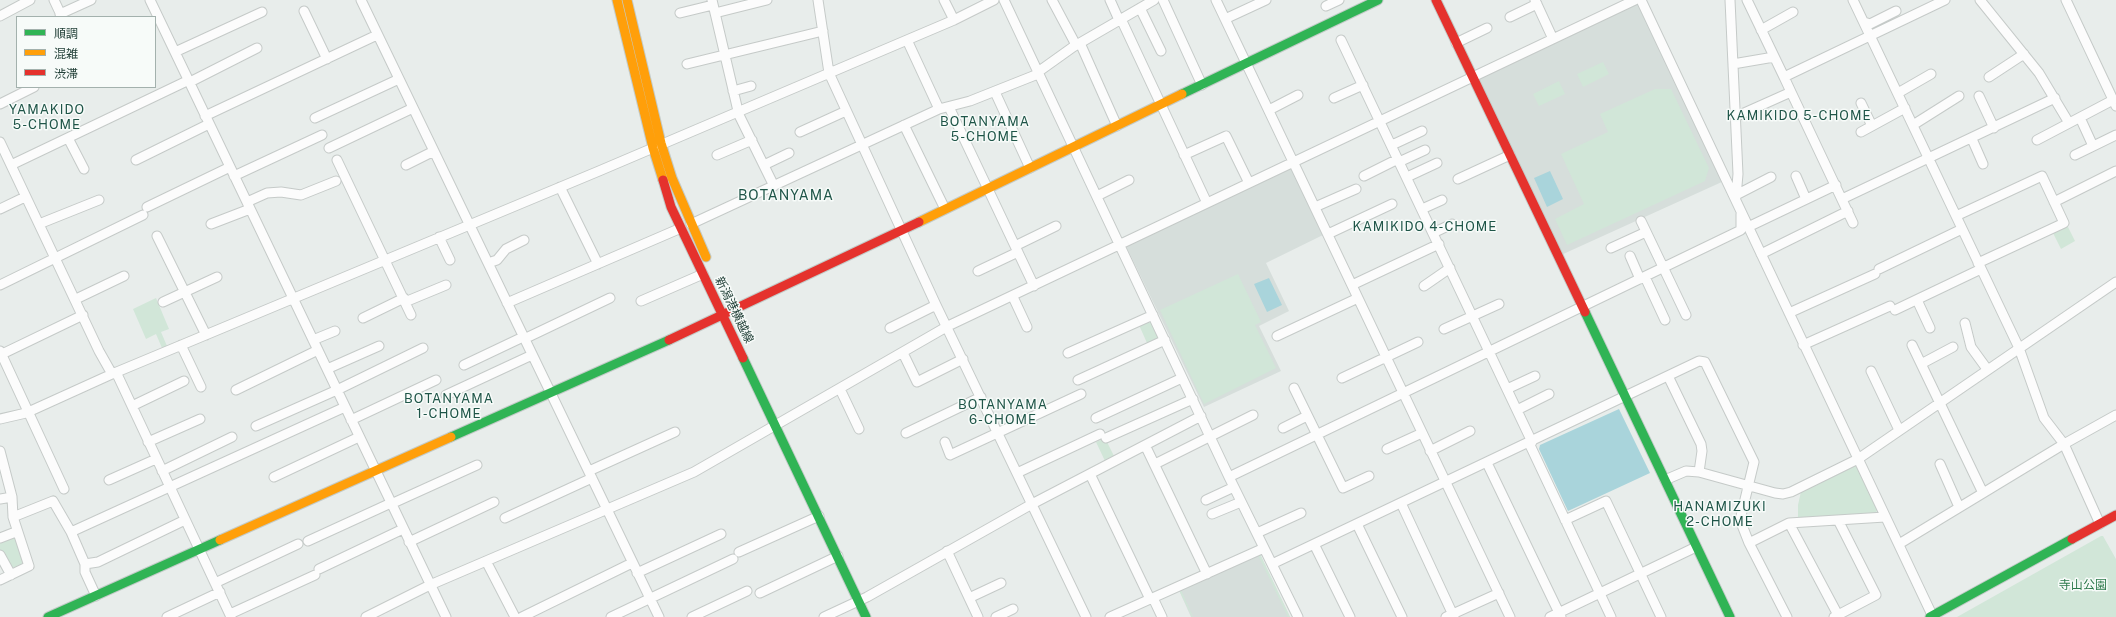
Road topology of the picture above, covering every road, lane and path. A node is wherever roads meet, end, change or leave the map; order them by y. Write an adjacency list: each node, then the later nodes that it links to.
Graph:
1 (30, 0): 39 (street)
2 (54, 0): 40 (street)
3 (91, 0): 40 (street)
4 (150, 0): 58 (street)
5 (617, 0): 125 (street, 新潟港横越線)
6 (628, 0): 119 (street, 新潟港横越線)
7 (767, 0): 31 (street)
8 (818, 0): 48 (street)
9 (944, 0): 43 (street)
10 (994, 0): 43 (street)
11 (1004, 0): 67 (street)
12 (1052, 0): 55 (street)
13 (1110, 0): 44 (street)
14 (1154, 0): 33 (street)
15 (1163, 0): 74 (street)
16 (1216, 0): 42 (street)
17 (1266, 0): 42 (street)
18 (1339, 0): 32 (street)
19 (1378, 0): 64 (street)
20 (1436, 0): 54 (street)
21 (1635, 0): 51 (street)
22 (1641, 0): 164 (street)
23 (1730, 0): 65 (street)
24 (1747, 0): 47 (street)
25 (1852, 0): 45 (street)
26 (1945, 0): 50 (street)
27 (1980, 0): 59 (street)
28 (2066, 0): 88 (street)
29 (363, 1): 49 (street)
30 (1536, 2): 41 (street); 51 (street)
31 (713, 6): 38 (street); 60 (street)
32 (1326, 6)
33 (1140, 8): 44 (street); 57 (street)
34 (304, 11): 62 (street)
35 (1896, 11): 45 (street)
36 (262, 12): 58 (street)
37 (1793, 12): 47 (street)
38 (680, 13)
39 (0, 16)
40 (61, 16)
41 (1510, 17)
42 (1225, 19): 64 (street)
43 (954, 20): 52 (street)
44 (1120, 20): 55 (street); 90 (street)
45 (1864, 22): 50 (street)
46 (1487, 28): 54 (street)
47 (1761, 30): 61 (street)
48 (823, 31): 60 (street); 66 (street)
49 (378, 35): 62 (street); 72 (street)
50 (1870, 36): 70 (street); 81 (street)
51 (1553, 39): 69 (street)
52 (907, 40): 66 (street); 94 (street)
53 (1341, 40): 75 (street)
54 (1456, 43): 69 (street)
55 (1078, 44): 67 (street); 106 (street)
56 (257, 48): 73 (street)
57 (1161, 51)
58 (175, 52): 73 (street)
59 (2024, 54): 71 (street); 86 (street)
60 (724, 56): 63 (street); 78 (street)
61 (1774, 57): 65 (street); 70 (street)
62 (327, 59): 100 (street)
63 (687, 64)
64 (1246, 64): 74 (street); 95 (street)
65 (1733, 64): 98 (street)
66 (829, 72): 96 (street); 97 (street)
67 (1038, 73): 79 (street); 123 (street)
68 (1931, 74): 81 (street)
69 (1473, 77): 101 (street); 132 (street)
70 (1784, 77): 80 (street)
71 (1989, 77)
72 (399, 78): 92 (street); 99 (street)
73 (189, 81): 100 (street); 114 (street)
74 (1202, 85): 90 (street)
75 (1363, 85): 85 (street); 101 (street)
76 (751, 86): 78 (street)
77 (32, 88): 89 (street)
78 (733, 91): 96 (street)
79 (995, 92): 91 (street); 145 (street)
80 (1791, 92): 98 (street); 157 (street)
81 (1898, 93): 93 (street)
82 (1298, 95): 95 (street)
83 (1959, 96): 105 (street)
84 (1980, 96): 108 (street)
85 (1334, 98)
86 (2055, 98): 103 (street); 108 (street)
87 (1861, 103): 107 (street)
88 (2115, 103): 103 (street)
89 (0, 104)
90 (1160, 105): 106 (street); 131 (street)
91 (949, 107): 94 (street); 160 (street)
92 (413, 108): 124 (street); 128 (street)
93 (1905, 108): 105 (street); 107 (street)
94 (939, 109): 104 (street)
95 (1269, 110): 138 (street)
96 (738, 111): 116 (street); 119 (street)
97 (846, 111): 110 (street); 120 (street)
98 (1735, 117): 164 (street)
99 (315, 118)
100 (207, 120): 134 (street); 144 (street)
101 (1380, 121): 121 (street); 138 (street)
102 (2082, 122): 122 (street)
103 (2069, 123): 117 (street)
104 (904, 125): 120 (street); 175 (street)
105 (1913, 125): 137 (street)
106 (1117, 126): 123 (street)
107 (1872, 126): 111 (street)
108 (1994, 128): 115 (street)
109 (1422, 131): 121 (street)
110 (800, 132)
111 (1861, 132)
112 (322, 135): 148 (street)
113 (2116, 135): 122 (street)
114 (68, 138): 141 (street); 146 (street)
115 (1972, 139): 137 (street); 140 (street)
116 (752, 140): 130 (street); 143 (street)
117 (2037, 140)
118 (0, 142): 127 (street)
119 (661, 143): 125 (street); 185 (street, 新潟港横越線)
120 (861, 145): 158 (street); 191 (street)
121 (1392, 145): 136 (street)
122 (2093, 146): 133 (street)
123 (1073, 147): 145 (street); 162 (street)
124 (329, 148)
125 (653, 148): 159 (street); 189 (street, 新潟港横越線)
126 (1425, 150): 136 (street)
127 (2, 152): 141 (street)
128 (434, 152): 142 (street); 184 (street)
129 (788, 153): 143 (street)
130 (717, 155)
131 (1184, 155): 156 (street); 170 (street)
132 (1510, 155): 153 (street); 236 (street)
133 (2075, 155)
134 (136, 160)
135 (336, 160): 205 (street)
136 (1399, 160): 149 (street); 151 (street)
137 (1928, 160): 166 (street); 179 (street)
138 (1294, 161): 156 (street); 173 (street)
139 (1437, 163): 151 (street)
140 (1983, 164)
141 (11, 165): 163 (street)
142 (406, 165)
143 (764, 165): 158 (street)
144 (230, 167): 148 (street); 204 (street)
145 (1030, 168): 160 (street)
146 (84, 169)
147 (2116, 171): 169 (street)
148 (234, 176): 172 (street)
149 (1364, 176)
150 (1796, 176): 165 (street)
151 (1407, 177): 176 (street)
152 (1771, 177): 164 (street)
153 (1458, 179)
154 (1129, 180): 162 (street)
155 (336, 181): 172 (street)
156 (1249, 183): 170 (street)
157 (1836, 185): 165 (street); 166 (street)
158 (774, 186): 185 (street)
159 (560, 187): 184 (street); 208 (street)
160 (988, 188): 175 (street); 201 (street)
161 (1356, 188): 173 (street)
162 (1097, 196): 199 (street)
163 (25, 197): 174 (street); 182 (street)
164 (1736, 197): 178 (street)
165 (1806, 199): 188 (street)
166 (1842, 199): 177 (street)
167 (99, 200): 182 (street)
168 (1442, 200): 176 (street)
169 (2054, 202): 179 (street); 209 (street)
170 (1207, 203): 199 (street)
171 (1392, 204): 194 (street)
172 (248, 205): 183 (street); 228 (street)
173 (1315, 207): 194 (street)
174 (0, 209)
175 (945, 209): 191 (street)
176 (1422, 209): 193 (street)
177 (1848, 211): 181 (street); 202 (street)
178 (1741, 212): 188 (street); 211 (street)
179 (1956, 216): 190 (street)
180 (1641, 221): 192 (street)
181 (1853, 223)
182 (39, 224): 204 (street)
183 (211, 224)
184 (470, 224): 196 (street); 207 (street)
185 (691, 224): 237 (street, 新潟港横越線)
186 (1452, 224): 193 (street)
187 (1056, 226): 201 (street)
188 (1748, 227): 202 (street)
189 (681, 228): 208 (street); 213 (street, 新潟港横越線)
190 (1962, 229): 209 (street); 238 (street)
191 (902, 230): 235 (street); 237 (street)
192 (1646, 232): 200 (street); 211 (street)
193 (1434, 233): 198 (street)
194 (1328, 234): 220 (street)
195 (157, 236): 223 (street)
196 (439, 237): 205 (street); 206 (street)
197 (524, 240): 207 (street)
198 (1439, 244): 210 (street); 220 (street)
199 (1120, 246): 221 (street); 241 (street)
200 (1611, 248)
201 (1017, 249): 212 (street); 221 (street)
202 (1761, 254): 238 (street)
203 (1630, 256): 216 (street)
204 (55, 258): 218 (street); 227 (street)
205 (386, 260): 228 (street); 229 (street)
206 (450, 260)
207 (488, 263): 233 (street)
208 (598, 264): 233 (street)
209 (1980, 266): 230 (street); 265 (street)
210 (1450, 268): 222 (street); 243 (street)
211 (1663, 268): 216 (street); 242 (street)
212 (978, 271)
213 (703, 274): 231 (street); 237 (street, 新潟港横越線)
214 (124, 276): 227 (street)
215 (217, 277): 223 (street)
216 (1643, 278): 236 (street); 245 (street)
217 (2116, 282): 265 (street)
218 (0, 285)
219 (446, 285): 229 (street)
220 (1352, 285): 226 (street)
221 (1034, 286): 224 (street)
222 (1424, 286)
223 (185, 292): 232 (street); 253 (street)
224 (1013, 296): 247 (street); 248 (street)
225 (610, 298): 255 (street)
226 (1358, 298): 254 (street); 272 (street)
227 (76, 299): 239 (street)
228 (293, 299): 253 (street); 256 (street)
229 (404, 300): 240 (street); 244 (street)
230 (1917, 300): 250 (street); 260 (street)
231 (641, 301)
232 (163, 302)
233 (507, 303): 255 (street)
234 (1499, 304): 243 (street)
235 (936, 305): 247 (street); 249 (street)
236 (1583, 307): 267 (street); 299 (street)
237 (727, 314): 293 (street); 314 (street, 新潟港横越線)
238 (1789, 314): 260 (street)
239 (83, 315): 268 (street); 279 (street)
240 (411, 315)
241 (1153, 315): 257 (street); 270 (street)
242 (1686, 315)
243 (1473, 316): 251 (street); 267 (street)
244 (363, 318)
245 (1665, 320)
246 (1965, 323): 277 (street)
247 (948, 326): 269 (street); 273 (street)
248 (1027, 327)
249 (890, 328)
250 (1930, 328)
251 (1444, 329)
252 (335, 331): 256 (street)
253 (206, 335): 259 (street)
254 (1277, 336)
255 (524, 338): 271 (street); 275 (street)
256 (313, 340): 266 (street)
257 (1165, 340): 282 (street); 285 (street)
258 (1418, 342): 272 (street)
259 (181, 345): 279 (street); 287 (street)
260 (1803, 345): 337 (street)
261 (1912, 345): 274 (street)
262 (379, 346): 276 (street)
263 (1953, 347): 274 (street)
264 (423, 348): 292 (street)
265 (2019, 348): 277 (street); 331 (street)
266 (318, 350): 276 (street); 291 (street)
267 (1490, 352): 290 (street); 295 (street)
268 (1, 353): 304 (street)
269 (903, 353): 273 (street); 289 (street)
270 (1068, 353)
271 (532, 355): 293 (street); 297 (street)
272 (1386, 357): 283 (street); 295 (street)
273 (963, 359): 298 (street)
274 (1921, 364): 301 (street)
275 (464, 365)
276 (327, 369): 292 (street)
277 (1987, 370): 301 (street)
278 (1871, 371): 318 (street)
279 (114, 373): 302 (street); 304 (street)
280 (1535, 376): 290 (street)
281 (1668, 376): 299 (street); 345 (street); 355 (street)
282 (1182, 378): 300 (street); 310 (street)
283 (1342, 378)
284 (436, 380): 313 (street)
285 (1078, 380)
286 (184, 381): 302 (street)
287 (201, 387)
288 (1294, 388): 309 (street)
289 (840, 389): 314 (street); 317 (street)
290 (1507, 389): 305 (street)
291 (236, 390)
292 (337, 390): 303 (street); 315 (street)
293 (550, 393): 344 (street); 348 (street)
294 (1080, 394): 321 (street)
295 (1403, 394): 323 (street); 324 (street)
296 (1549, 394): 305 (street)
297 (446, 395)
298 (981, 397): 321 (street); 322 (street)
299 (1625, 397): 330 (street); 353 (street)
300 (1192, 399): 308 (street); 346 (street)
301 (1940, 403): 318 (street); 359 (street)
302 (132, 406): 328 (street)
303 (345, 407): 313 (street); 356 (street)
304 (28, 410): 311 (street); 358 (street)
305 (1517, 410): 330 (street)
306 (1253, 415): 325 (street)
307 (2116, 415): 331 (street)
308 (1201, 416): 325 (street); 332 (street)
309 (1307, 416): 316 (street); 324 (street)
310 (1096, 418)
311 (0, 419)
312 (200, 419): 328 (street)
313 (351, 420): 326 (street)
314 (779, 424): 369 (street); 373 (street, 新潟港横越線); 423 (street, 新潟港横越線)
315 (256, 426)
316 (1283, 428)
317 (859, 429)
318 (1899, 430): 337 (street)
319 (1470, 431): 335 (street)
320 (676, 432): 348 (street)
321 (998, 432): 329 (street); 346 (street)
322 (906, 433)
323 (1422, 433): 333 (street); 335 (street)
324 (1317, 435): 349 (street); 351 (street)
325 (1210, 436): 339 (street); 351 (street)
326 (359, 437): 344 (street); 350 (street)
327 (232, 438): 343 (street)
328 (148, 442): 336 (street)
329 (945, 442)
330 (1530, 443): 338 (street); 378 (street)
331 (2064, 444): 359 (street); 382 (street)
332 (1145, 445): 339 (street); 347 (street)
333 (1387, 449)
334 (0, 450): 342 (street)
335 (1430, 451): 354 (street)
336 (156, 459): 343 (street); 352 (street)
337 (1858, 459): 355 (street); 375 (street)
338 (1487, 463): 354 (street); 427 (street)
339 (1155, 464): 408 (street)
340 (1940, 464): 368 (street)
341 (477, 465): 365 (street)
342 (3, 467): 360 (street)
343 (162, 471): 356 (street)
344 (376, 471): 365 (street); 397 (street)
345 (1699, 472): 353 (street); 355 (street)
346 (1017, 473): 367 (street)
347 (1090, 474): 367 (street); 424 (street)
348 (591, 475): 369 (street); 376 (street)
349 (1369, 476)
350 (274, 477)
351 (1229, 478): 357 (street)
352 (109, 480)
353 (1666, 480): 395 (street)
354 (1445, 482): 366 (street); 417 (street)
355 (1749, 486): 391 (street)
356 (170, 487): 377 (street); 384 (street)
357 (1234, 487): 362 (street); 364 (street)
358 (64, 489)
359 (1983, 493): 368 (street)
360 (12, 497): 361 (street); 374 (street)
361 (0, 499)
362 (1206, 500)
363 (494, 502): 390 (street)
364 (1241, 502): 371 (street); 386 (street)
365 (391, 503): 383 (street); 389 (street)
366 (1401, 503): 380 (street); 430 (street)
367 (1032, 504): 398 (street); 445 (street)
368 (1959, 507): 394 (street)
369 (607, 510): 403 (street); 405 (street)
370 (1301, 513): 386 (street)
371 (1212, 514)
372 (2116, 515): 382 (street)
373 (819, 516): 399 (street); 401 (street, 新潟港横越線)
374 (13, 517): 384 (street); 385 (street)
375 (1885, 517): 379 (street); 394 (street)
376 (505, 518)
377 (185, 520): 397 (street); 404 (street)
378 (1565, 520): 409 (street); 419 (street)
379 (1838, 520): 381 (street); 431 (street)
380 (1358, 524): 393 (street); 450 (street)
381 (1789, 524): 391 (street); 431 (street)
382 (2100, 524): 457 (street)
383 (404, 529): 390 (street); 428 (street)
384 (71, 532): 404 (street)
385 (18, 533): 388 (street); 410 (street)
386 (1257, 533): 396 (street)
387 (720, 534): 407 (street)
388 (0, 538)
389 (308, 541)
390 (409, 542): 414 (street)
391 (1749, 543): 456 (street)
392 (298, 544): 412 (street)
393 (1314, 544): 406 (street); 449 (street)
394 (1899, 544): 457 (street)
395 (1696, 547): 409 (street); 455 (street)
396 (1264, 548): 406 (street); 408 (street)
397 (200, 550): 412 (street); 420 (street)
398 (947, 551): 421 (street); 423 (street)
399 (739, 552)
400 (0, 555): 410 (street)
401 (838, 556): 418 (street); 423 (street, 新潟港横越線)
402 (733, 559): 422 (street)
403 (486, 561): 414 (street); 436 (street)
404 (85, 564): 420 (street)
405 (632, 564): 407 (street); 429 (street)
406 (1272, 564): 448 (street)
407 (637, 573): 422 (street)
408 (1207, 574): 424 (street)
409 (1641, 574): 419 (street); 454 (street)
410 (11, 575): 411 (street)
411 (0, 580)
412 (215, 583): 416 (street)
413 (1001, 583): 421 (street)
414 (430, 585): 434 (street); 435 (street)
415 (747, 591): 439 (street)
416 (220, 592): 428 (street); 433 (street)
417 (1499, 592): 430 (street); 451 (street)
418 (760, 593)
419 (1600, 593): 427 (street); 453 (street)
420 (96, 596): 426 (street)
421 (969, 598): 443 (street)
422 (650, 599): 437 (street); 438 (street)
423 (863, 599): 440 (street); 441 (street, 新潟港横越線); 442 (street, 新潟港横越線)
424 (1151, 599): 446 (street); 447 (street)
425 (1013, 609): 444 (street)
426 (64, 614): 432 (street)
427 (1560, 615): 452 (street)
428 (231, 616)
429 (526, 616)
430 (1450, 616)
431 (1836, 616)
432 (48, 617)
433 (167, 617)
434 (366, 617)
435 (446, 617)
436 (515, 617)
437 (611, 617)
438 (659, 617)
439 (692, 617)
440 (824, 617)
441 (866, 617)
442 (876, 617)
443 (978, 617)
444 (996, 617)
445 (1086, 617)
446 (1110, 617)
447 (1162, 617)
448 (1298, 617)
449 (1350, 617)
450 (1402, 617)
451 (1510, 617)
452 (1550, 617)
453 (1611, 617)
454 (1661, 617)
455 (1730, 617)
456 (1786, 617)
457 (1932, 617)

